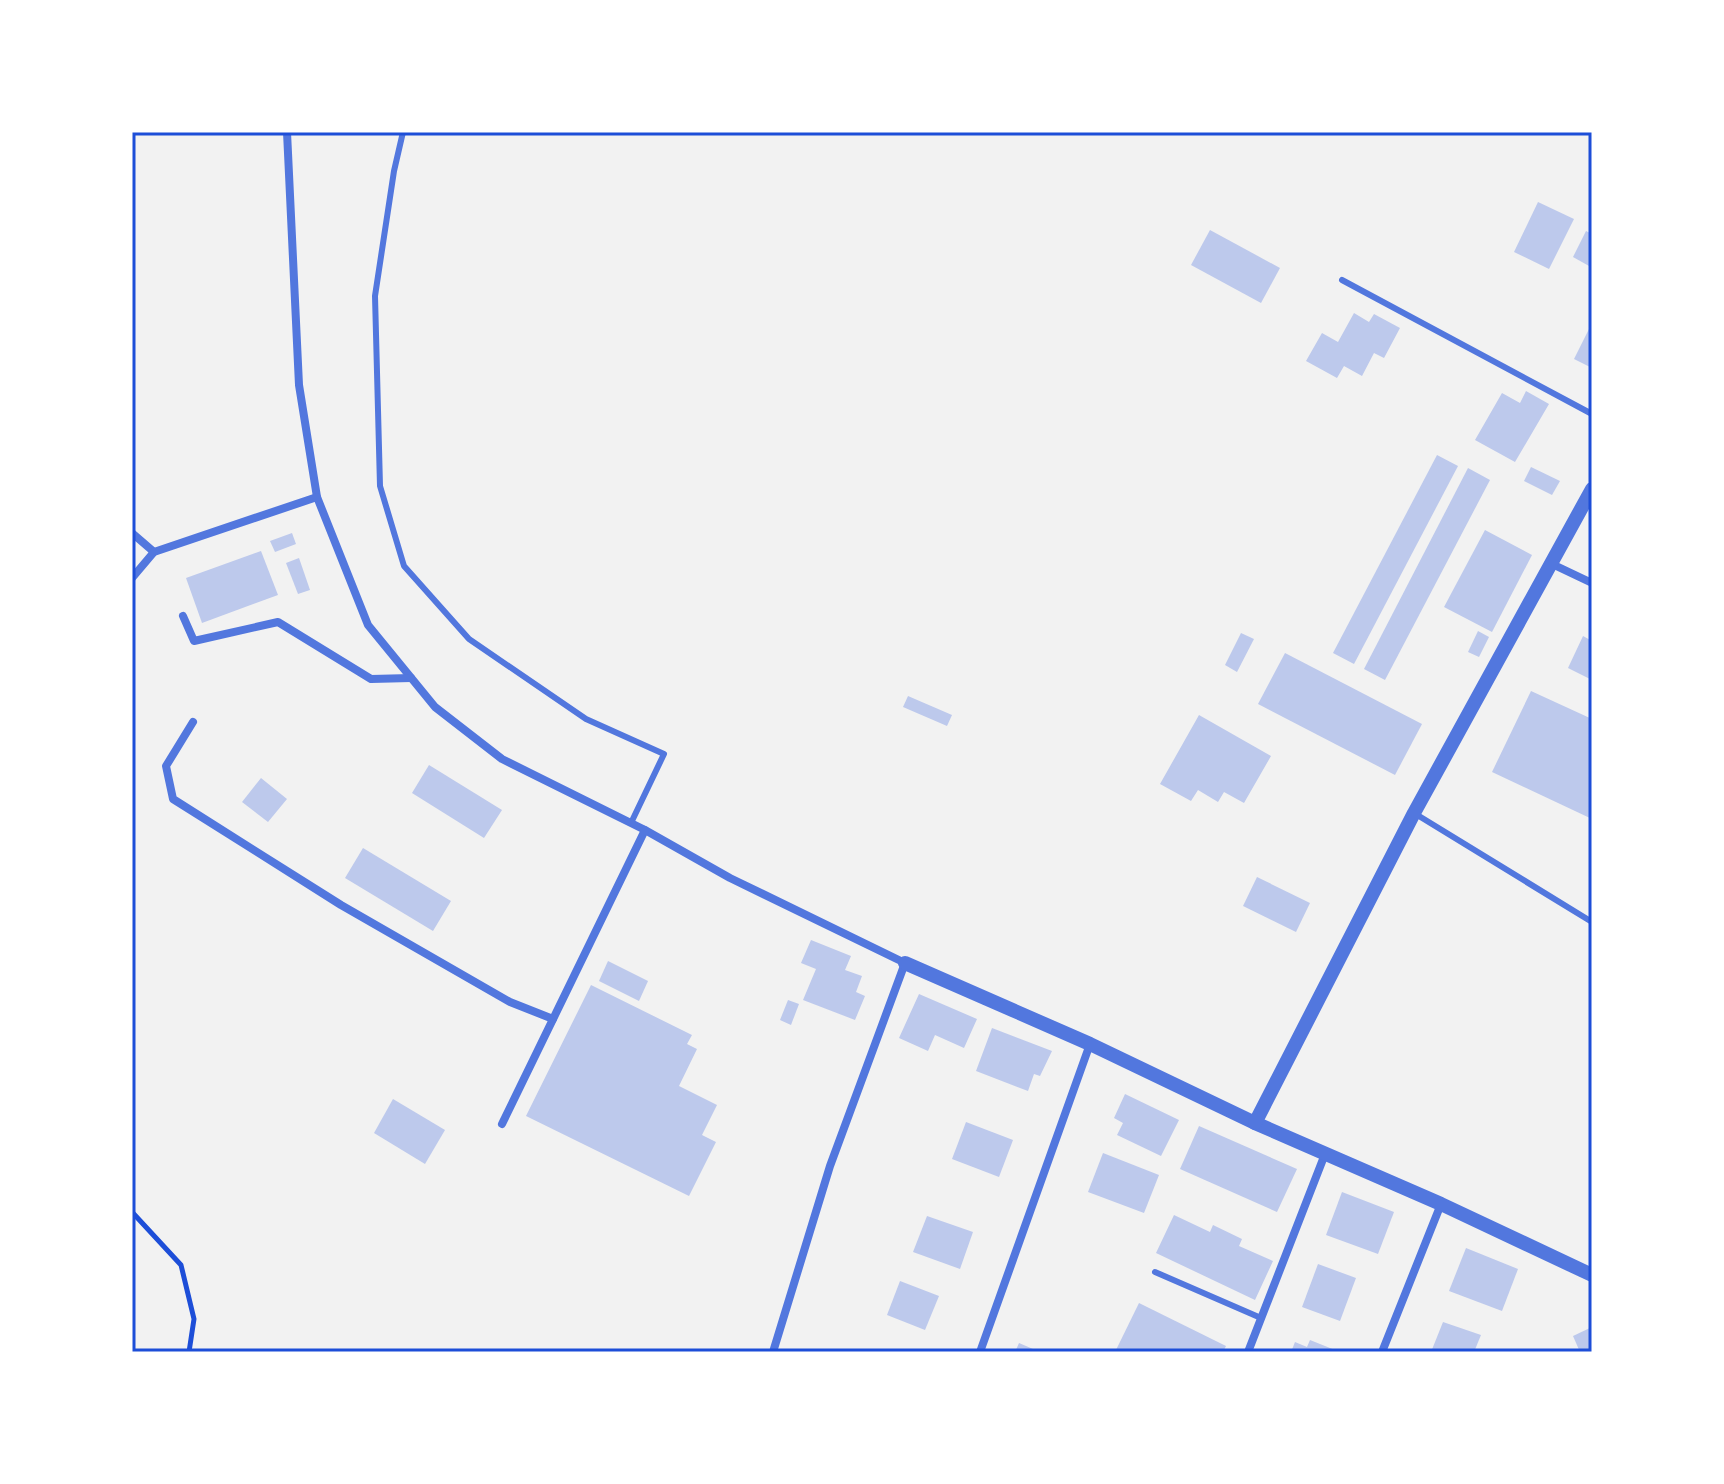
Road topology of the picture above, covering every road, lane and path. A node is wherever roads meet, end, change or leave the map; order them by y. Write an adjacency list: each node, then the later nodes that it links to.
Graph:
1 (287, 132): 6 (street)
2 (403, 132): 16 (lane)
3 (1342, 280): 4 (lane)
4 (1592, 414)
5 (1592, 489): 9 (street)
6 (317, 497): 8 (street); 13 (street)
7 (132, 533): 8 (street)
8 (154, 552): 10 (street)
9 (1552, 564): 11 (street); 15 (street)
10 (132, 578)
11 (1592, 583)
12 (183, 616): 13 (street)
13 (411, 678): 16 (street)
14 (193, 722): 20 (street)
15 (1414, 813): 18 (lane); 22 (street)
16 (631, 823): 17 (street)
17 (645, 830): 19 (street); 20 (street)
18 (1592, 922)
19 (905, 963): 21 (street); 31 (street)
20 (553, 1019): 23 (street)
21 (1090, 1044): 22 (street); 32 (street)
22 (1255, 1123): 24 (street)
23 (502, 1124)
24 (1325, 1154): 25 (street); 29 (street)
25 (1441, 1204): 28 (street); 34 (street)
26 (132, 1212): 30 (path)
27 (1155, 1272): 29 (lane)
28 (1592, 1275)
29 (1261, 1318): 33 (street)
30 (189, 1352)
31 (773, 1352)
32 (980, 1352)
33 (1248, 1352)
34 (1382, 1352)

